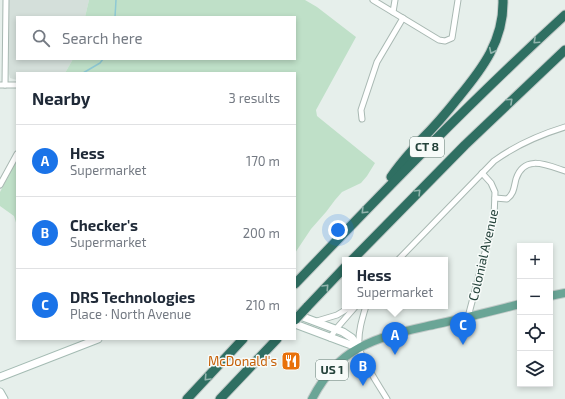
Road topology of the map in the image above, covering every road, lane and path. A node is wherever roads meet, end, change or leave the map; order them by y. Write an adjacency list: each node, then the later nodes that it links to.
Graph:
1 (6, 0): 10 (street)
2 (373, 0): 6 (street)
3 (395, 0): 6 (street)
4 (458, 0): 8 (street)
5 (503, 0): 18 (highway, one-way to 18)
6 (393, 12): 8 (street)
7 (565, 15): 18 (highway, CT 8, one-way to 18)
8 (403, 18): 12 (street)
9 (565, 50): 20 (highway, CT 8, one-way to 9)
10 (3, 85): 11 (street)
11 (16, 85)
12 (362, 118)
13 (565, 127): 16 (street)
14 (16, 156): 17 (street)
15 (565, 171): 19 (street)
16 (482, 173): 19 (street, Colonial Avenue); 21 (street)
17 (0, 185)
18 (379, 196): 23 (highway, CT 8, one-way to 23)
19 (495, 198): 31 (street, Colonial Avenue)
20 (355, 257)
21 (401, 257)
22 (342, 270): 32 (highway, one-way to 22, bridge)
23 (296, 283)
24 (565, 293): 25 (main road)
25 (553, 295)
26 (517, 305): 31 (main road, US 1)
27 (347, 309): 33 (street)
28 (353, 309): 35 (street)
29 (365, 309): 40 (street)
30 (296, 314): 33 (main road)
31 (468, 317): 40 (main road, US 1)
32 (296, 319)
33 (315, 322): 35 (main road)
34 (296, 324): 36 (main road)
35 (336, 329): 36 (street); 40 (main road)
36 (330, 338): 40 (main road)
37 (95, 340): 41 (main road)
38 (242, 340): 44 (highway, one-way to 44)
39 (276, 340): 45 (highway)
40 (359, 348): 46 (main road, US 1); 47 (street)
41 (0, 377)
42 (0, 392): 43 (main road)
43 (4, 399)
44 (187, 399)
45 (220, 399)
46 (312, 399)
47 (387, 399)

